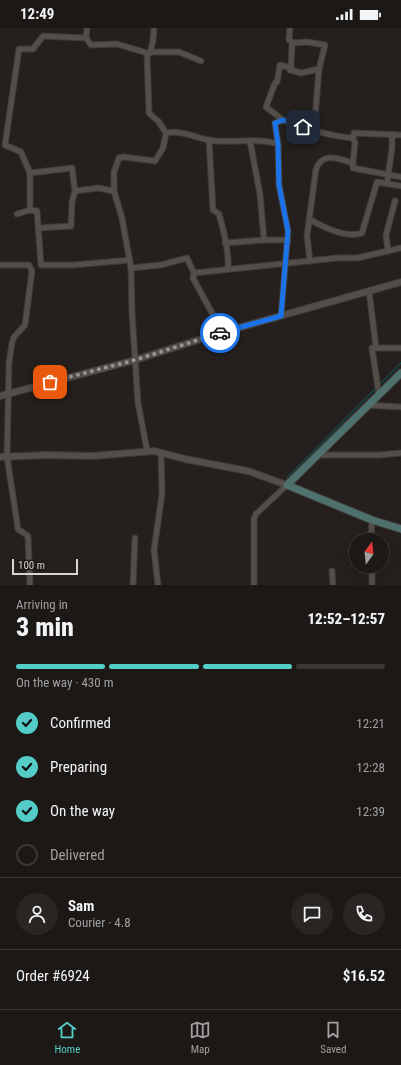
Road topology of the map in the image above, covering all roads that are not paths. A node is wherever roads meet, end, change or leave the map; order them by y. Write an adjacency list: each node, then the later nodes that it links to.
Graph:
1 (86, 28): 4 (street)
2 (154, 28): 6 (street)
3 (290, 28): 5 (street)
4 (86, 38): 6 (street); 20 (street)
5 (294, 43): 8 (street); 9 (street)
6 (149, 53): 7 (street); 12 (street)
7 (200, 60)
8 (291, 68): 9 (street); 11 (street)
9 (319, 69): 10 (street)
10 (315, 116)
11 (283, 120): 15 (street); 18 (street)
12 (166, 133): 16 (street); 26 (street)
13 (392, 134): 14 (street); 15 (street); 21 (street)
14 (401, 135)
15 (353, 138): 19 (street)
16 (209, 140): 17 (street); 34 (street)
17 (250, 141): 18 (street); 32 (street)
18 (278, 144): 33 (street)
19 (353, 164): 21 (street); 30 (street)
20 (30, 173): 25 (street); 28 (street)
21 (390, 176): 22 (street); 23 (street)
22 (401, 177)
23 (387, 183): 24 (street); 30 (street)
24 (401, 186)
25 (75, 191): 26 (street); 31 (street)
26 (114, 191): 37 (street)
27 (395, 201): 36 (street)
28 (30, 210): 29 (street); 31 (street)
29 (17, 214)
30 (309, 219): 38 (street)
31 (39, 228): 37 (street)
32 (264, 240): 33 (street); 34 (street)
33 (288, 240): 40 (street)
34 (225, 243): 42 (street)
35 (401, 248): 36 (street)
36 (388, 251): 38 (street)
37 (130, 260): 41 (street)
38 (310, 261): 40 (street)
39 (0, 265): 52 (street)
40 (285, 265): 42 (street); 46 (street)
41 (132, 268): 43 (street); 50 (street)
42 (228, 269): 43 (street)
43 (194, 273): 47 (street)
44 (401, 282): 45 (street)
45 (369, 291): 46 (street); 48 (street)
46 (281, 316): 47 (street)
47 (220, 333): 50 (street)
48 (376, 348): 49 (street); 53 (street)
49 (401, 348)
50 (135, 360): 52 (street); 57 (street)
51 (401, 373): 53 (main road)
52 (8, 394): 54 (street); 62 (street)
53 (380, 394): 55 (main road)
54 (0, 396)
55 (367, 405): 56 (street); 60 (main road)
56 (401, 407)
57 (147, 450): 58 (street); 62 (street)
58 (161, 453): 63 (street); 72 (street)
59 (401, 453): 60 (street)
60 (317, 454): 63 (main road)
61 (0, 457): 62 (street)
62 (7, 457): 70 (street)
63 (287, 485): 64 (main road); 73 (street)
64 (372, 520): 65 (main road); 66 (street)
65 (401, 529)
66 (371, 533)
67 (135, 538): 71 (street)
68 (332, 571): 74 (street)
69 (372, 573): 75 (street)
70 (30, 585)
71 (133, 585)
72 (158, 585)
73 (254, 585)
74 (333, 585)
75 (372, 585)

